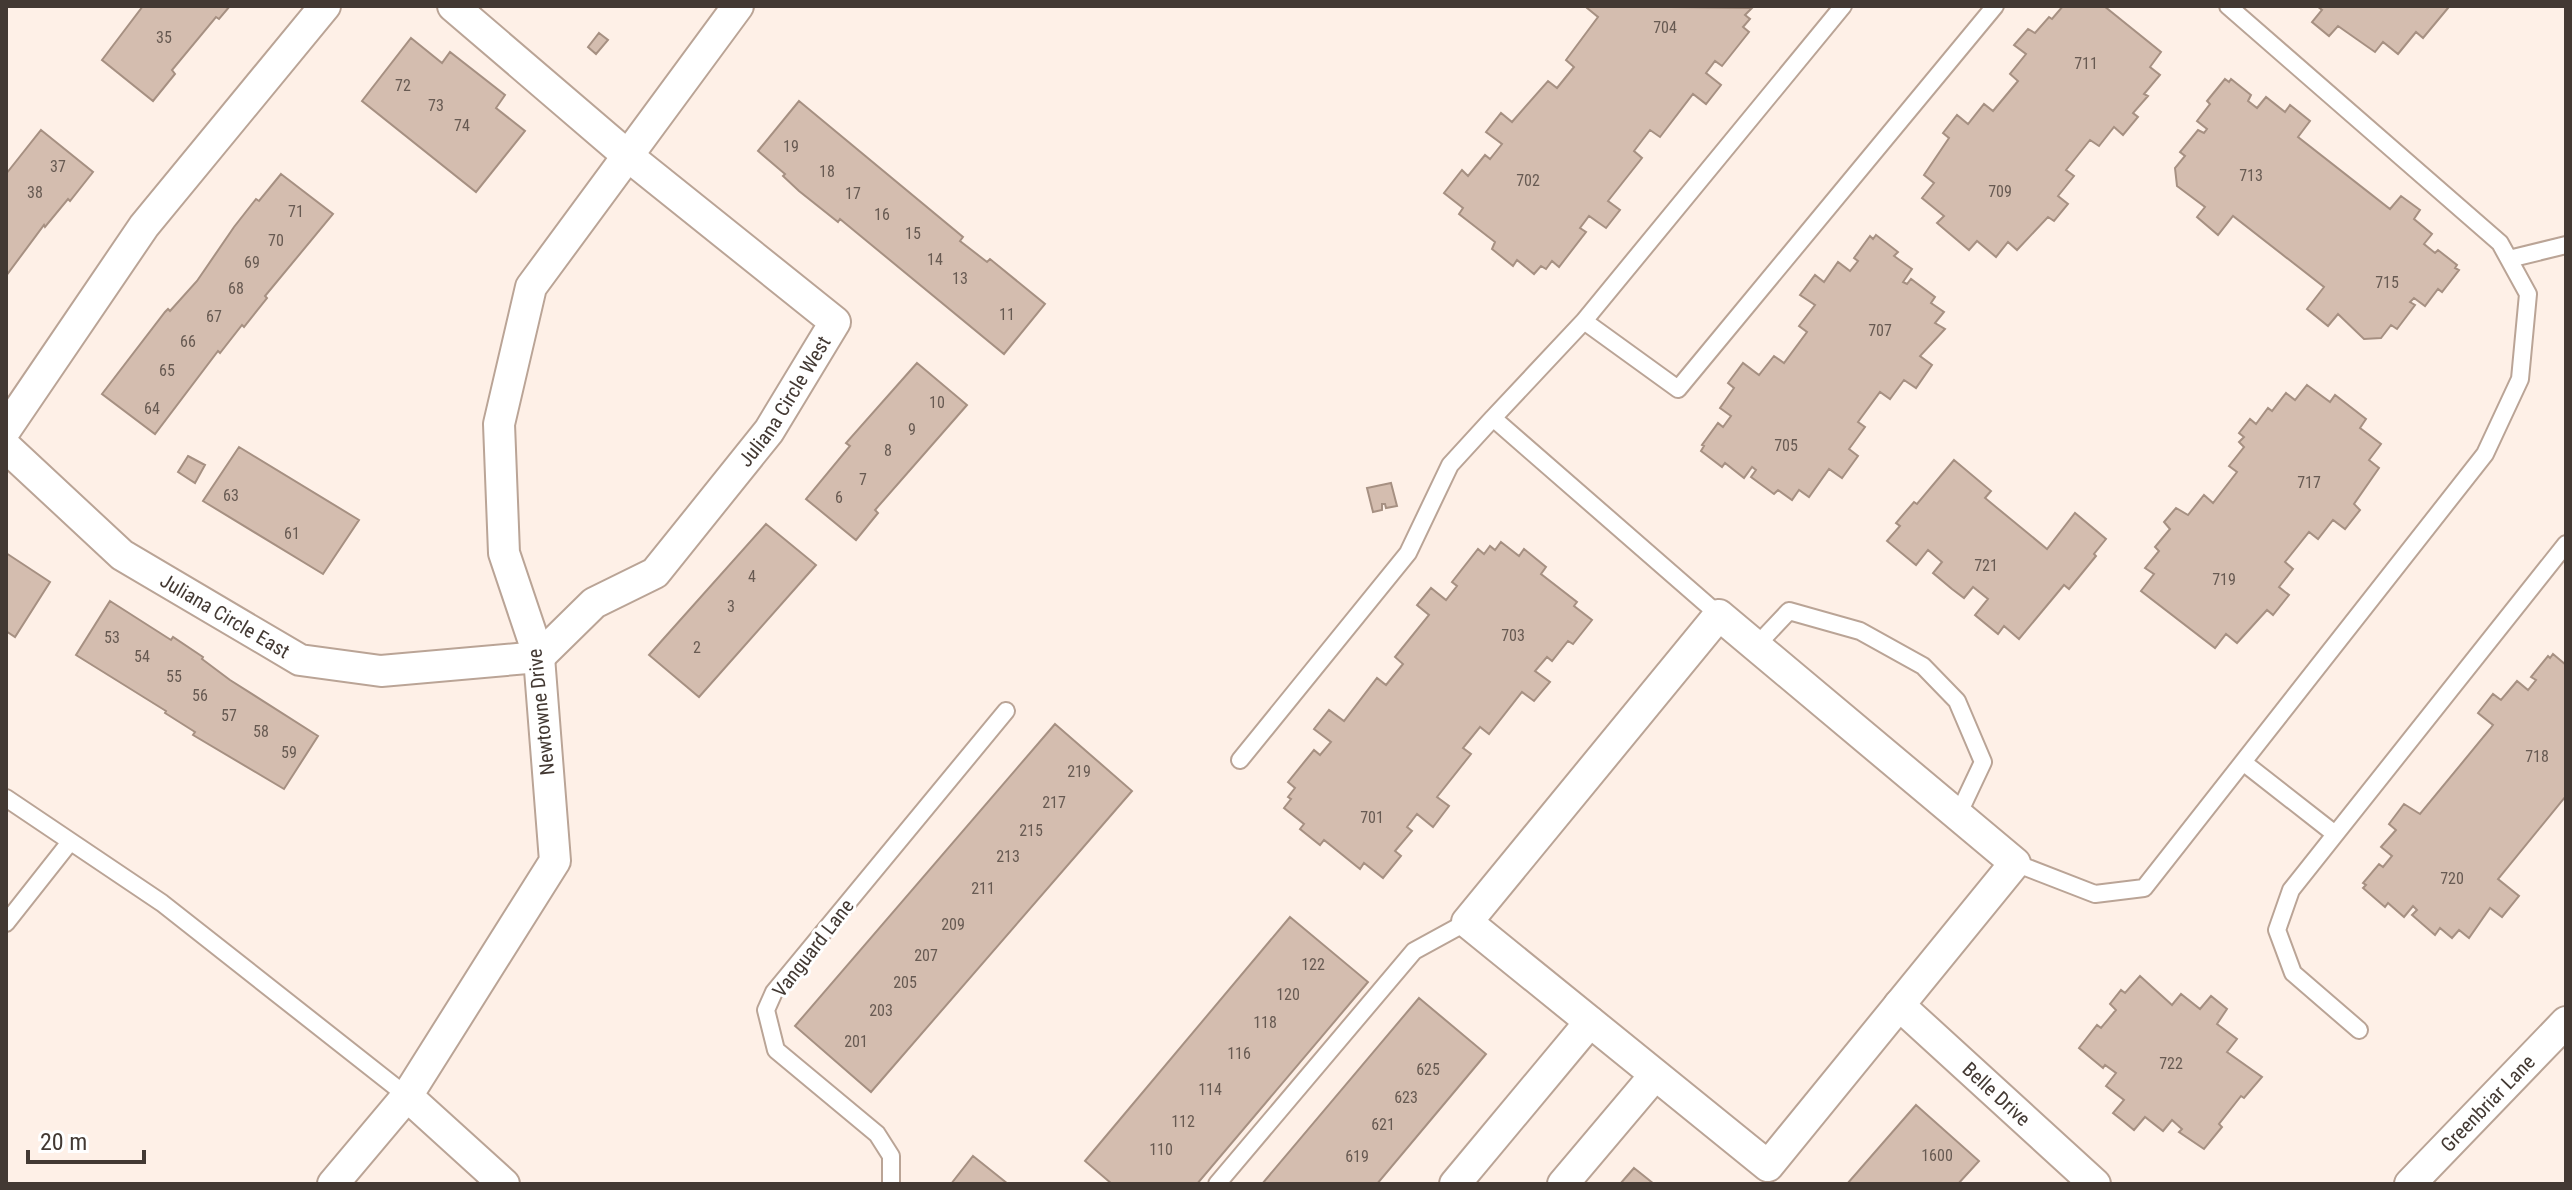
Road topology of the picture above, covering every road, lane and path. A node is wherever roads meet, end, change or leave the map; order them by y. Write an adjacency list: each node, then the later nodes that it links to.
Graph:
1 (325, 6): 12 (street)
2 (453, 6): 7 (street)
3 (738, 6): 7 (street, Newtowne Drive)
4 (1843, 6): 10 (lane)
5 (1995, 6): 10 (lane)
6 (2228, 6): 9 (lane)
7 (628, 156): 17 (street, Newtowne Drive); 17 (street, Juliana Circle West)
8 (2566, 245): 9 (lane)
9 (2509, 259): 20 (lane)
10 (1584, 321): 11 (lane)
11 (1493, 418): 15 (lane); 19 (lane)
12 (6, 429)
13 (6, 447): 17 (street, Juliana Circle East)
14 (2566, 544): 23 (lane)
15 (1719, 615): 16 (street); 26 (street)
16 (1756, 646): 22 (street); 22 (lane)
17 (539, 657): 33 (street, Newtowne Drive)
18 (1006, 711): 37 (lane, Vanguard Lane)
19 (1240, 760)
20 (2243, 762): 23 (lane); 25 (lane)
21 (6, 798): 24 (lane)
22 (1958, 815): 25 (street)
23 (2335, 834): 31 (lane)
24 (70, 842): 27 (lane); 33 (lane)
25 (2015, 863): 28 (street)
26 (1467, 922): 29 (street); 38 (lane)
27 (6, 923)
28 (1899, 1005): 34 (street); 41 (street, Belle Drive)
29 (1590, 1022): 32 (street); 39 (street)
30 (2566, 1022): 42 (street, Greenbriar Lane)
31 (2359, 1030)
32 (1655, 1075): 34 (street); 40 (street)
33 (407, 1096): 35 (street, Newtowne Drive); 36 (street)
34 (1766, 1175)
35 (333, 1184)
36 (504, 1184)
37 (891, 1184)
38 (1217, 1184)
39 (1455, 1184)
40 (1563, 1184)
41 (2095, 1184)
42 (2410, 1184)

